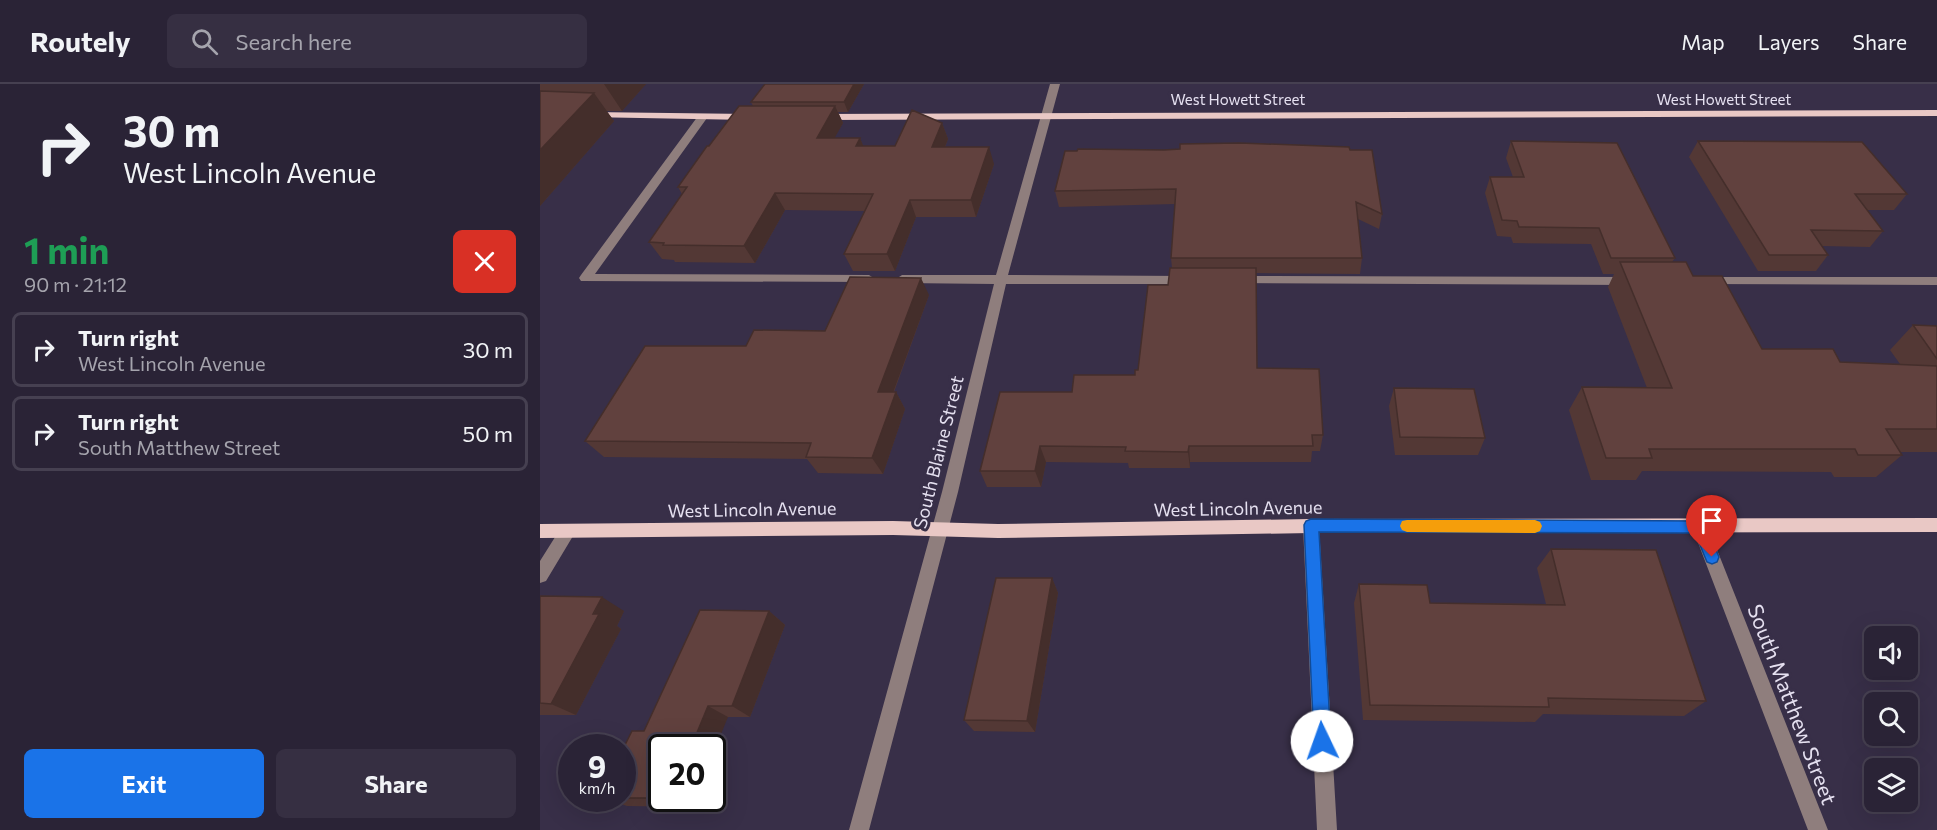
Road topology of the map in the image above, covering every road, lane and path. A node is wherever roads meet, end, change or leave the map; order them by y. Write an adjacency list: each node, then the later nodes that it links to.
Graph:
1 (1055, 84): 4 (street, South Blaine Street)
2 (1937, 113): 4 (main road, West Howett Street)
3 (575, 114): 7 (main road)
4 (1047, 115): 6 (main road, West Howett Street); 8 (street, South Blaine Street)
5 (761, 117): 7 (main road)
6 (809, 117)
7 (702, 118): 8 (street)
8 (1001, 279): 9 (street); 17 (street, South Blaine Street)
9 (1202, 280)
10 (1226, 280): 11 (street)
11 (1641, 281)
12 (1688, 281): 13 (street)
13 (1937, 281)
14 (1311, 525): 16 (main road, West Lincoln Avenue); 17 (main road, West Lincoln Avenue); 22 (street)
15 (1937, 525): 16 (main road, West Lincoln Avenue)
16 (1700, 527): 23 (street, South Matthew Street)
17 (939, 529): 19 (main road, West Lincoln Avenue); 21 (street, South Blaine Street)
18 (540, 531): 19 (main road, West Lincoln Avenue)
19 (568, 531): 20 (street)
20 (540, 576)
21 (859, 830)
22 (1327, 830)
23 (1818, 830)

